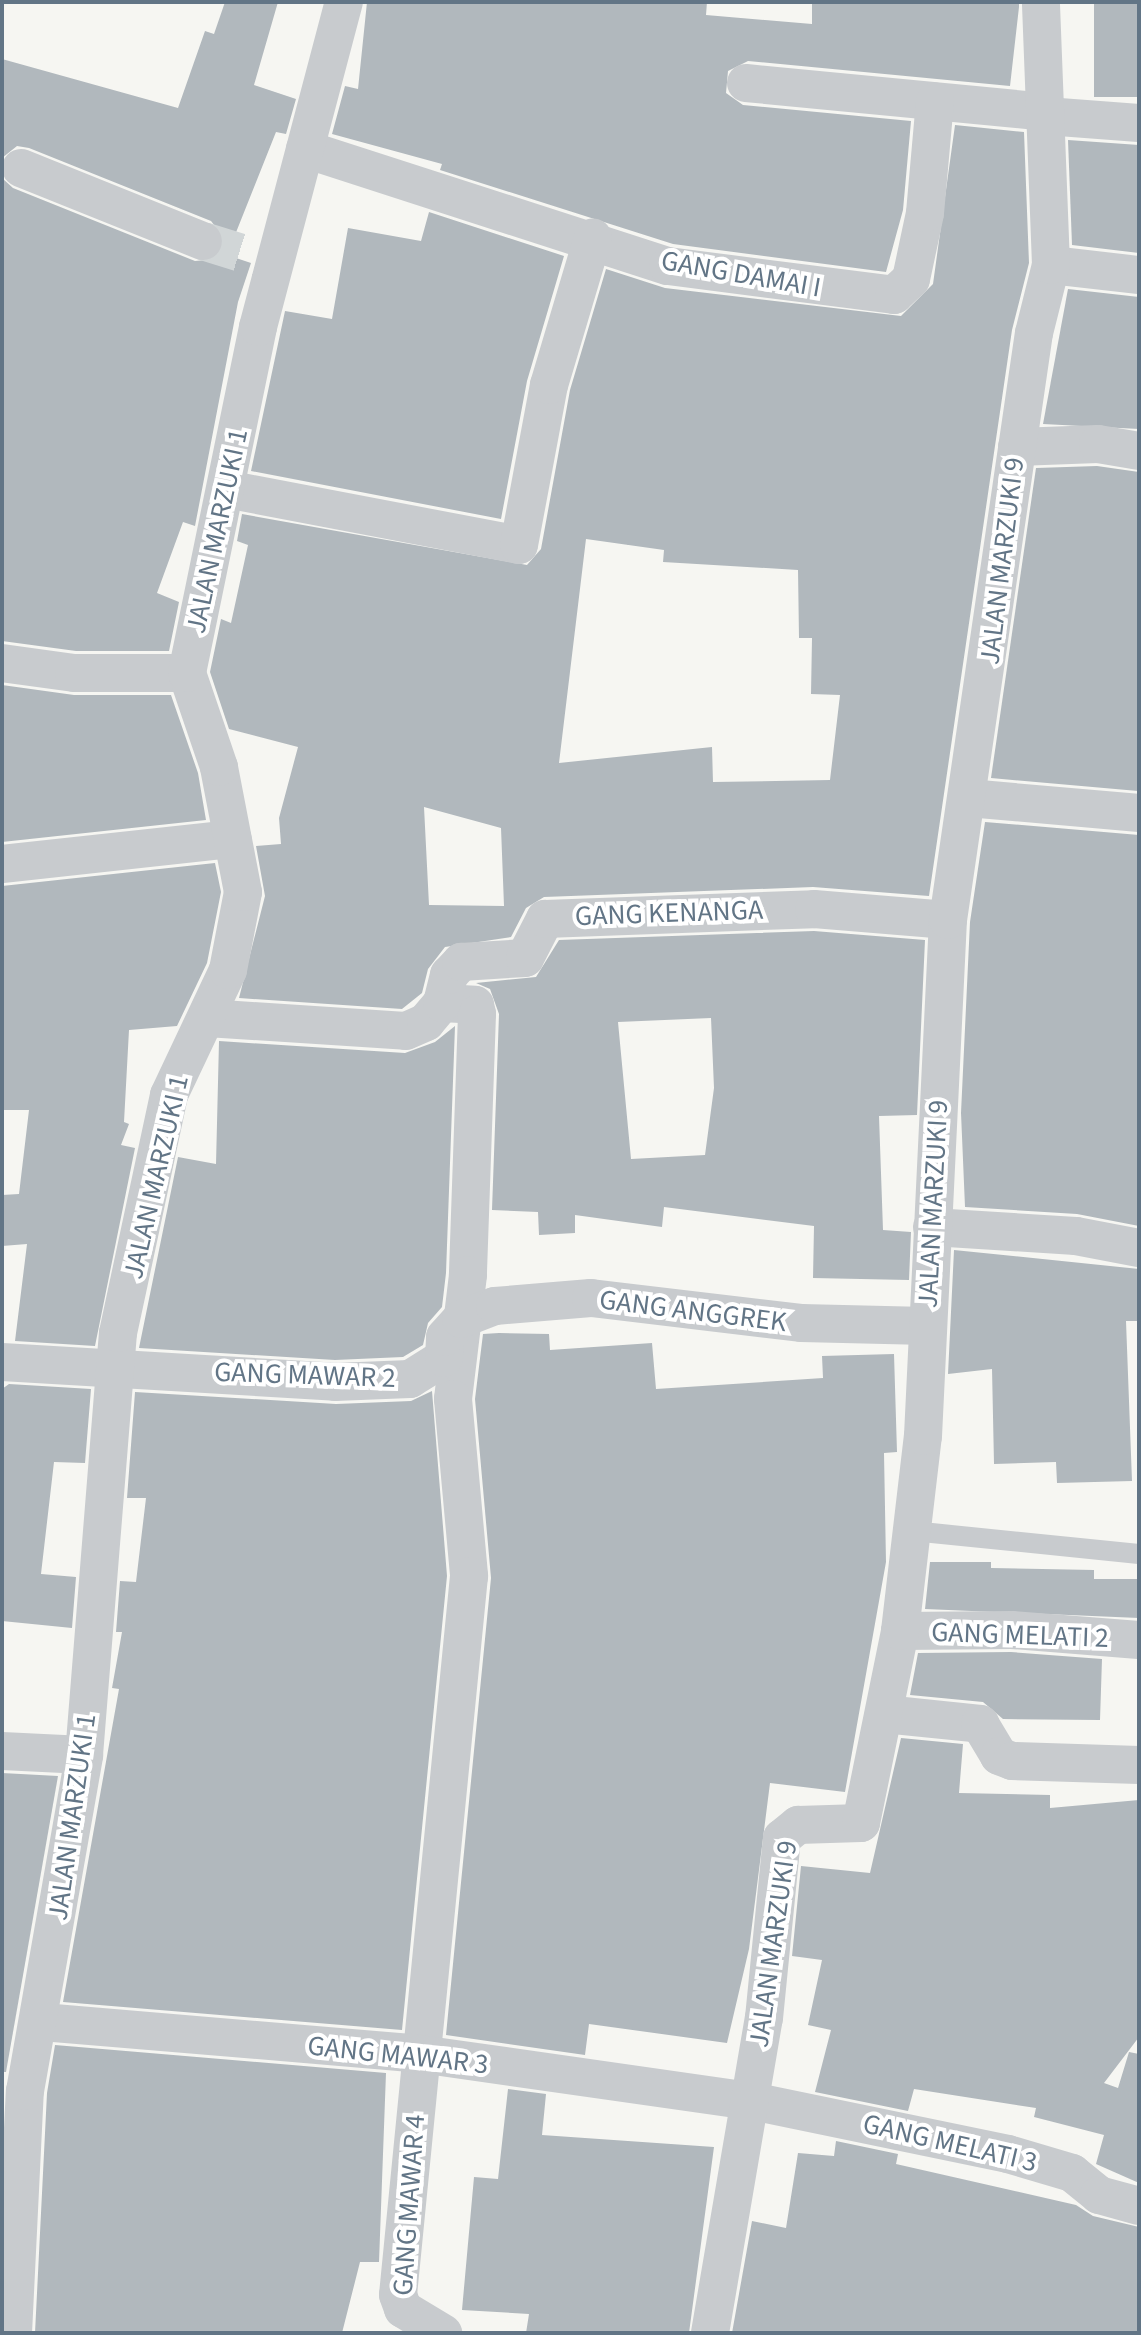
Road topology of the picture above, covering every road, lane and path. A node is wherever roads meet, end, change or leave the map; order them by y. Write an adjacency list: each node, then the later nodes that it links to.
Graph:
1 (344, 2): 7 (street, JALAN MARZUKI 1)
2 (1041, 2): 5 (street, JALAN MARZUKI 9)
3 (746, 83): 4 (street)
4 (935, 101): 5 (street); 9 (street, GANG DAMAI I)
5 (1045, 114): 6 (street); 11 (street, JALAN MARZUKI 9)
6 (1139, 123)
7 (305, 149): 9 (street, GANG DAMAI I); 15 (street, JALAN MARZUKI 1)
8 (21, 168): 10 (street)
9 (593, 237): 15 (street)
10 (203, 241)
11 (1051, 265): 12 (street); 13 (street, JALAN MARZUKI 9)
12 (1139, 275)
13 (1017, 447): 14 (street); 18 (street, JALAN MARZUKI 9)
14 (1139, 451)
15 (226, 489): 17 (street, JALAN MARZUKI 1)
16 (2, 663): 17 (street)
17 (187, 673): 20 (street, JALAN MARZUKI 1)
18 (968, 798): 19 (street); 22 (street, JALAN MARZUKI 9)
19 (1139, 813)
20 (233, 839): 21 (street); 24 (street, JALAN MARZUKI 1)
21 (2, 864)
22 (948, 920): 23 (street, GANG KENANGA); 25 (street, JALAN MARZUKI 9)
23 (442, 1003): 24 (street); 27 (street, GANG MAWAR 4)
24 (207, 1018): 30 (street, JALAN MARZUKI 1)
25 (932, 1227): 26 (street); 28 (street, JALAN MARZUKI 9)
26 (1139, 1248)
27 (461, 1319): 28 (street, GANG ANGGREK); 30 (street, GANG MAWAR 2); 40 (street, GANG MAWAR 4)
28 (927, 1326): 31 (street, JALAN MARZUKI 9)
29 (2, 1362): 30 (street)
30 (115, 1366): 37 (street, JALAN MARZUKI 1)
31 (912, 1531): 32 (lane); 33 (street, JALAN MARZUKI 9)
32 (1139, 1554)
33 (900, 1631): 34 (street, GANG MELATI 2); 35 (street, JALAN MARZUKI 9)
34 (1139, 1640)
35 (884, 1714): 38 (street); 42 (street, JALAN MARZUKI 9)
36 (2, 1751): 37 (street)
37 (70, 1754): 39 (street, JALAN MARZUKI 1)
38 (1139, 1765)
39 (42, 2022): 40 (street, GANG MAWAR 3); 41 (street, JALAN MARZUKI 1)
40 (420, 2054): 42 (street, GANG MAWAR 3); 46 (street, GANG MAWAR 4)
41 (14, 2089): 44 (street, JALAN MARZUKI 1)
42 (752, 2101): 43 (street, GANG MELATI 3); 47 (street, JALAN MARZUKI 9)
43 (1139, 2206)
44 (9, 2245): 45 (street, JALAN MARZUKI 1)
45 (13, 2333)
46 (443, 2333)
47 (710, 2333)

